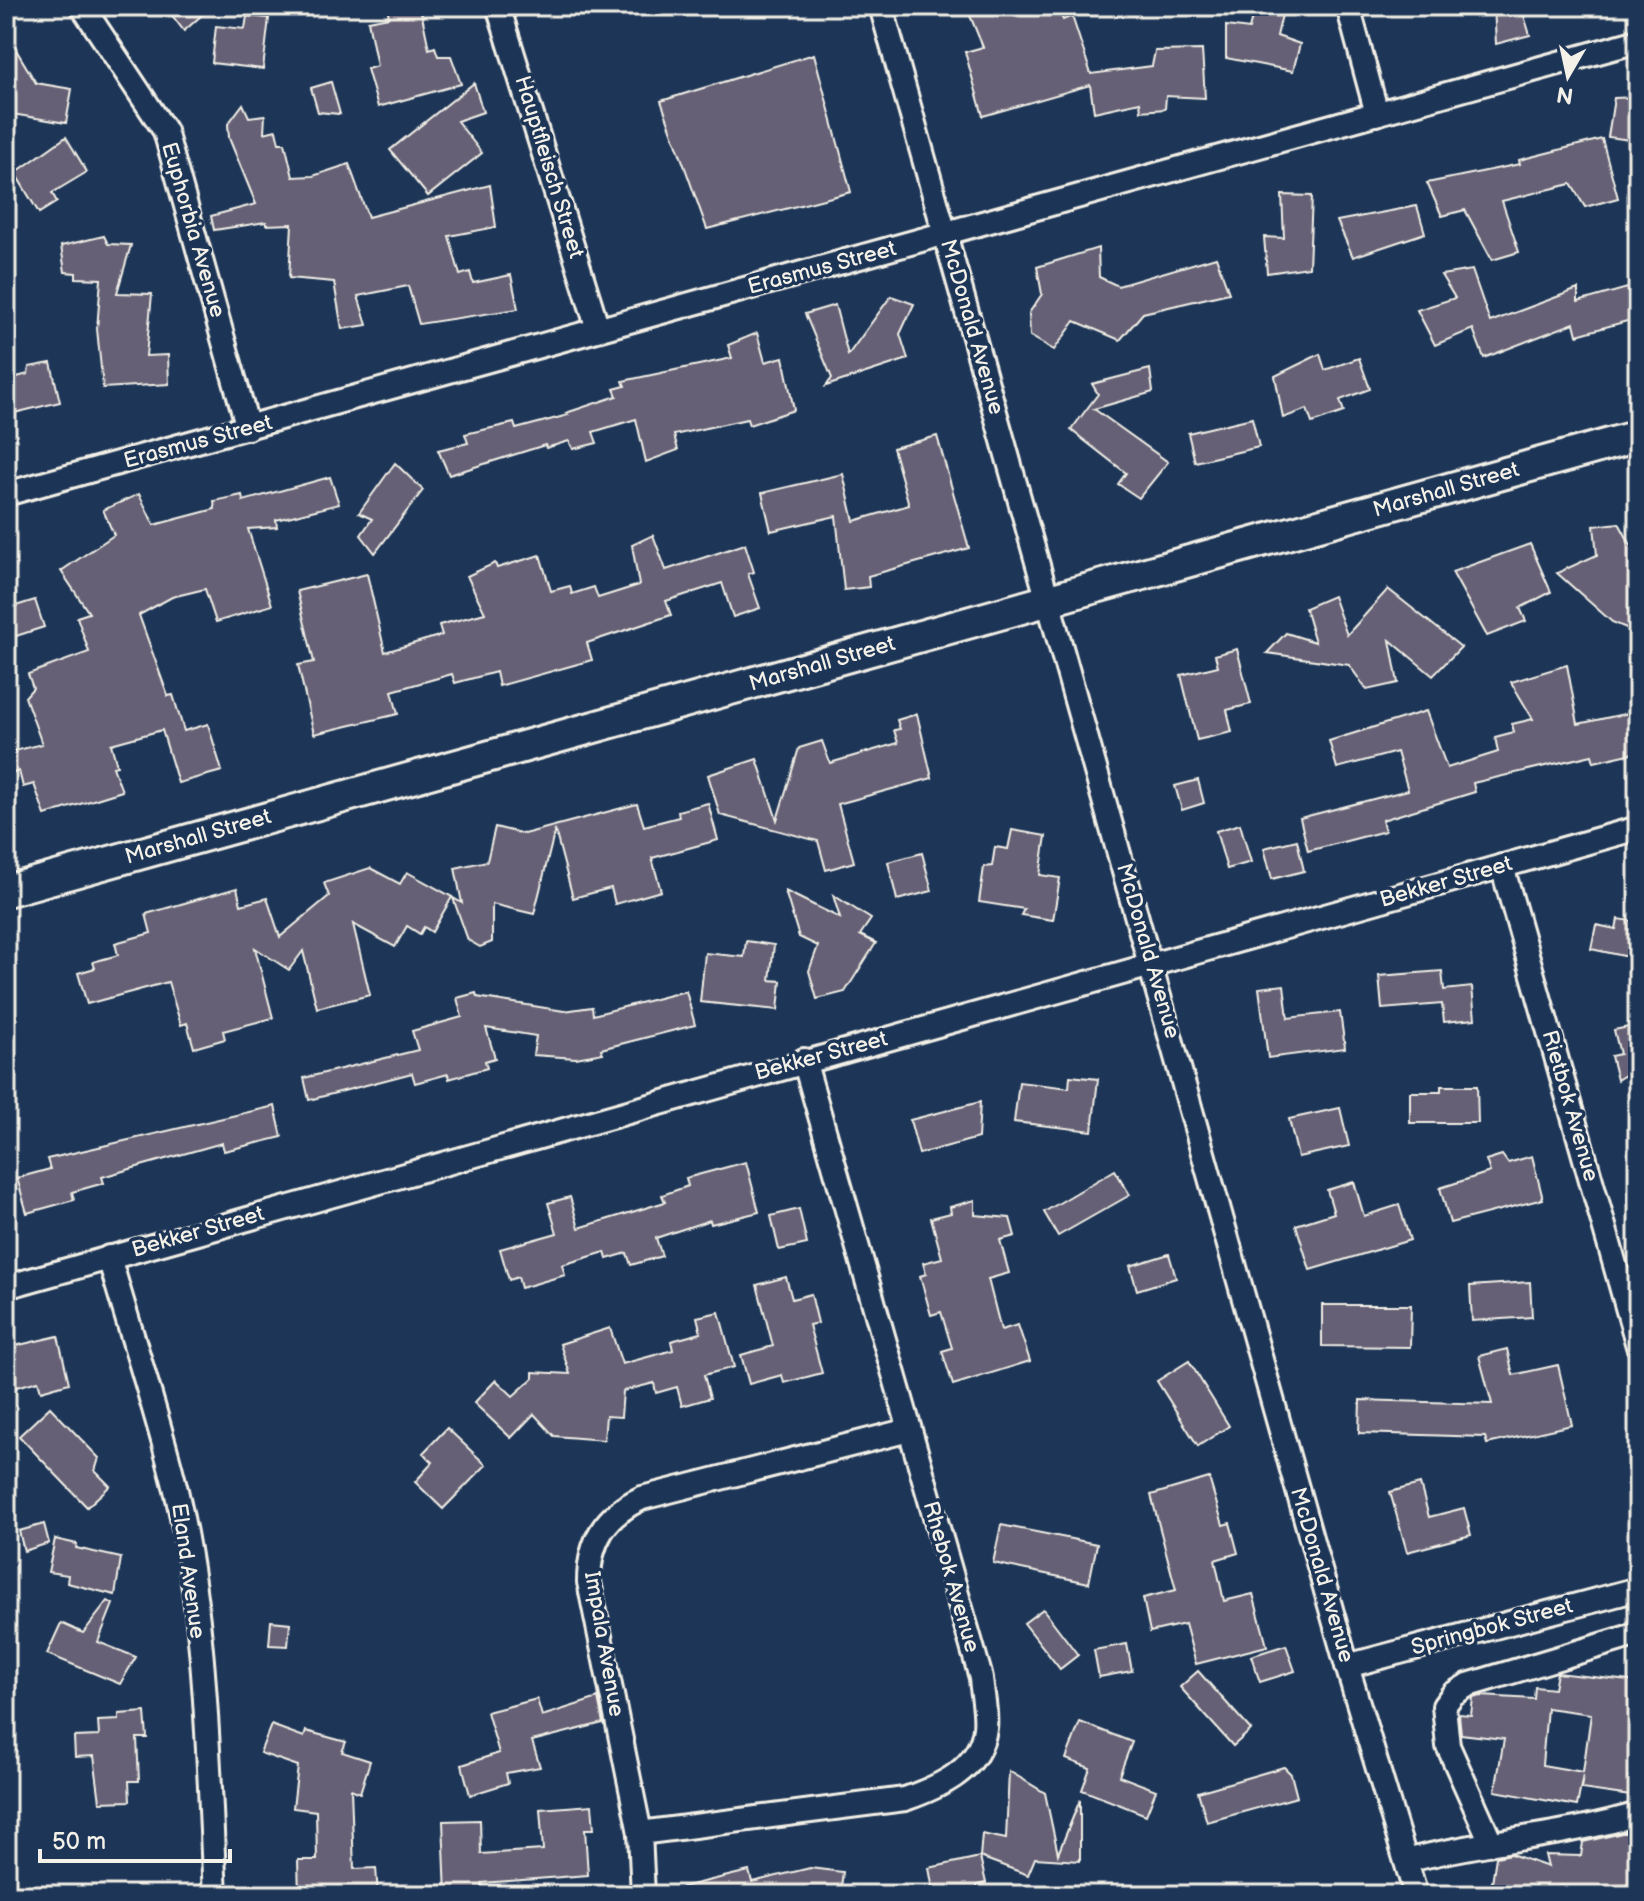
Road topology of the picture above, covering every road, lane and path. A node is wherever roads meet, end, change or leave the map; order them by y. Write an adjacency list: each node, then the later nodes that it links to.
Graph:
1 (82, 6): 9 (street, Euphorbia Avenue)
2 (498, 6): 8 (street, Hauptfleisch Street)
3 (881, 6): 7 (street, McDonald Avenue)
4 (1348, 6): 6 (street)
5 (1638, 41): 6 (street, Erasmus Street)
6 (1377, 114): 7 (street, Erasmus Street)
7 (945, 233): 8 (street, Erasmus Street); 12 (street, McDonald Avenue)
8 (598, 329): 9 (street, Erasmus Street)
9 (248, 428): 11 (street, Erasmus Street)
10 (1638, 436): 12 (street, Marshall Street)
11 (6, 494)
12 (1049, 600): 15 (street, Marshall Street); 16 (street, McDonald Avenue)
13 (1638, 828): 14 (street, Bekker Street)
14 (1502, 866): 16 (street, Bekker Street); 20 (street, Rietbok Avenue)
15 (6, 891)
16 (1152, 966): 17 (street, Bekker Street); 24 (street, McDonald Avenue)
17 (804, 1060): 18 (street, Bekker Street); 21 (street, Rhebok Avenue)
18 (109, 1257): 19 (street, Bekker Street); 29 (street, Eland Avenue)
19 (6, 1287)
20 (1638, 1346)
21 (909, 1430): 26 (street, Impala Avenue); 26 (street, Rhebok Avenue)
22 (1638, 1589): 24 (street, Springbok Street)
23 (1638, 1634): 27 (street)
24 (1347, 1666): 28 (street, McDonald Avenue)
25 (1638, 1814): 27 (street)
26 (640, 1833): 30 (street, Impala Avenue)
27 (1491, 1842): 28 (street)
28 (1406, 1861): 31 (street, McDonald Avenue)
29 (215, 1895)
30 (643, 1895)
31 (1416, 1895)

